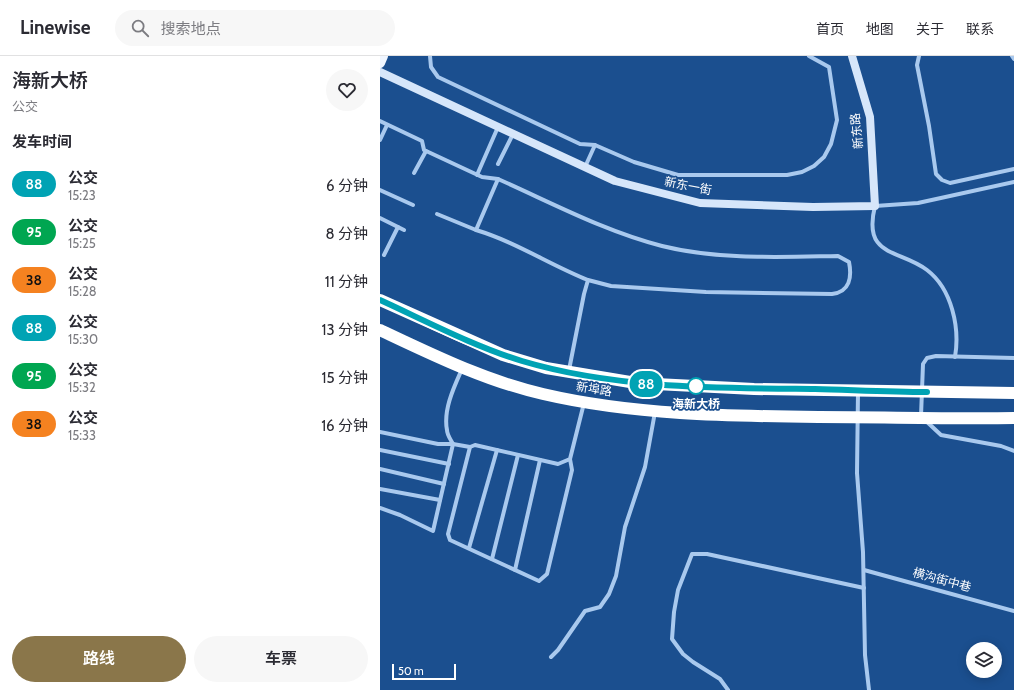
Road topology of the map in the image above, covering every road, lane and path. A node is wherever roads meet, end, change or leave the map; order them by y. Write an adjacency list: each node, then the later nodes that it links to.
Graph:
1 (383, 56): 8 (main road)
2 (430, 56): 15 (street)
3 (810, 56): 15 (street)
4 (852, 56): 26 (street, 新东路)
5 (919, 56): 19 (street)
6 (1012, 56): 7 (street)
7 (1014, 59)
8 (380, 63)
9 (380, 72): 12 (street, 新东一街)
10 (380, 121): 11 (street)
11 (387, 125): 14 (street); 16 (street)
12 (498, 127): 13 (street, 新东一街); 21 (street)
13 (513, 134): 17 (street); 18 (street, 新东一街)
14 (380, 140)
15 (596, 145): 18 (street)
16 (426, 150): 20 (street); 21 (street)
17 (498, 164)
18 (585, 167): 26 (street, 新东一街)
19 (1014, 170)
20 (414, 173)
21 (477, 175): 22 (street)
22 (498, 179): 32 (street); 34 (street)
23 (1014, 182): 26 (street, 新东一街)
24 (380, 190): 25 (street)
25 (413, 205)
26 (875, 206): 37 (street)
27 (437, 214): 32 (street)
28 (381, 219): 29 (street); 30 (street)
29 (380, 224)
30 (398, 227): 31 (street); 33 (street)
31 (404, 230)
32 (476, 230): 34 (street)
33 (384, 255)
34 (588, 280): 40 (street)
35 (380, 300): 40 (highway, 新埠路)
36 (380, 330): 39 (highway, 新埠路)
37 (955, 356): 38 (street); 42 (street)
38 (1014, 358)
39 (462, 368): 44 (highway, 新埠路); 50 (street)
40 (568, 372): 41 (highway, 新埠路)
41 (858, 390): 42 (highway, 新埠路); 46 (street)
42 (924, 392): 43 (highway, 新埠路); 47 (street)
43 (1014, 394)
44 (584, 403): 45 (highway, 新埠路); 56 (street)
45 (655, 411): 46 (highway, 新埠路); 70 (street)
46 (858, 417): 47 (highway, 新埠路); 67 (street)
47 (921, 417): 48 (highway, 新埠路); 54 (street)
48 (1014, 418)
49 (380, 432): 50 (street)
50 (453, 444): 51 (street); 58 (street)
51 (470, 447): 53 (street); 64 (street)
52 (380, 450): 58 (street)
53 (497, 450): 55 (street); 64 (street)
54 (1014, 450)
55 (518, 455): 57 (street); 65 (street)
56 (570, 459): 57 (street); 66 (street)
57 (540, 460): 66 (street)
58 (449, 464): 60 (street)
59 (380, 469): 60 (street)
60 (444, 484): 62 (street)
61 (380, 489): 62 (street)
62 (440, 500): 63 (street)
63 (380, 508)
64 (469, 548): 65 (street)
65 (492, 559): 66 (street)
66 (515, 570)
67 (864, 570): 68 (street); 69 (street, 横沟街中巷)
68 (864, 588): 71 (street); 72 (street)
69 (1014, 611)
70 (551, 657)
71 (728, 690)
72 (869, 690)

